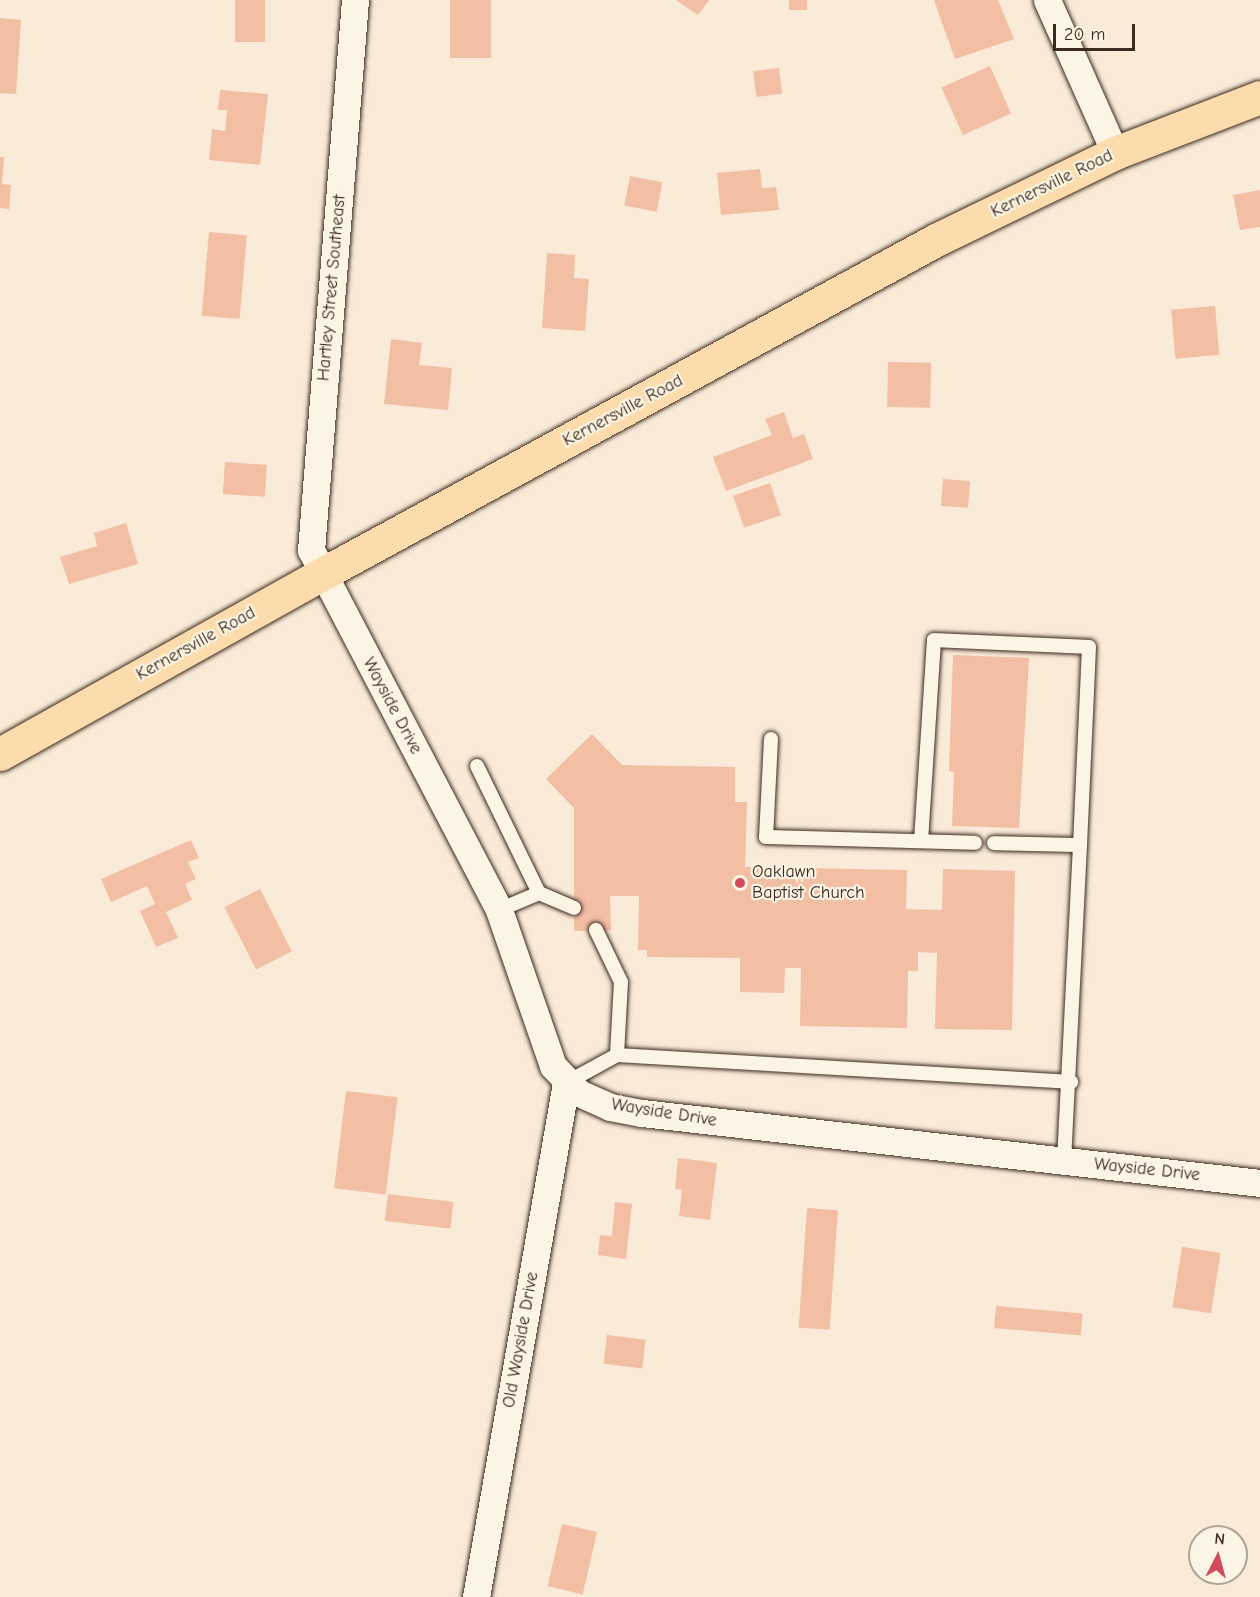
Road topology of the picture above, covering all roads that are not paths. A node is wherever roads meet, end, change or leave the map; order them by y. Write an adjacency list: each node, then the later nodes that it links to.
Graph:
1 (355, 0): 5 (street, Hartley Street Southeast)
2 (1047, 0): 4 (street)
3 (1260, 97): 4 (main road, Kernersville Road)
4 (1115, 153): 5 (main road, Kernersville Road)
5 (322, 574): 7 (main road, Kernersville Road); 15 (street, Wayside Drive)
6 (771, 739): 9 (lane)
7 (0, 754)
8 (477, 766): 13 (lane)
9 (921, 841): 10 (lane); 12 (lane)
10 (975, 843)
11 (994, 843): 12 (lane)
12 (1080, 845): 18 (lane)
13 (539, 893): 14 (lane); 15 (lane)
14 (574, 908)
15 (499, 910): 19 (street, Wayside Drive)
16 (596, 930): 17 (lane)
17 (617, 1055): 18 (lane); 19 (lane)
18 (1071, 1082): 20 (lane)
19 (566, 1083): 20 (street, Wayside Drive); 22 (street, Old Wayside Drive)
20 (1064, 1161): 21 (street, Wayside Drive)
21 (1260, 1183)
22 (476, 1597)

